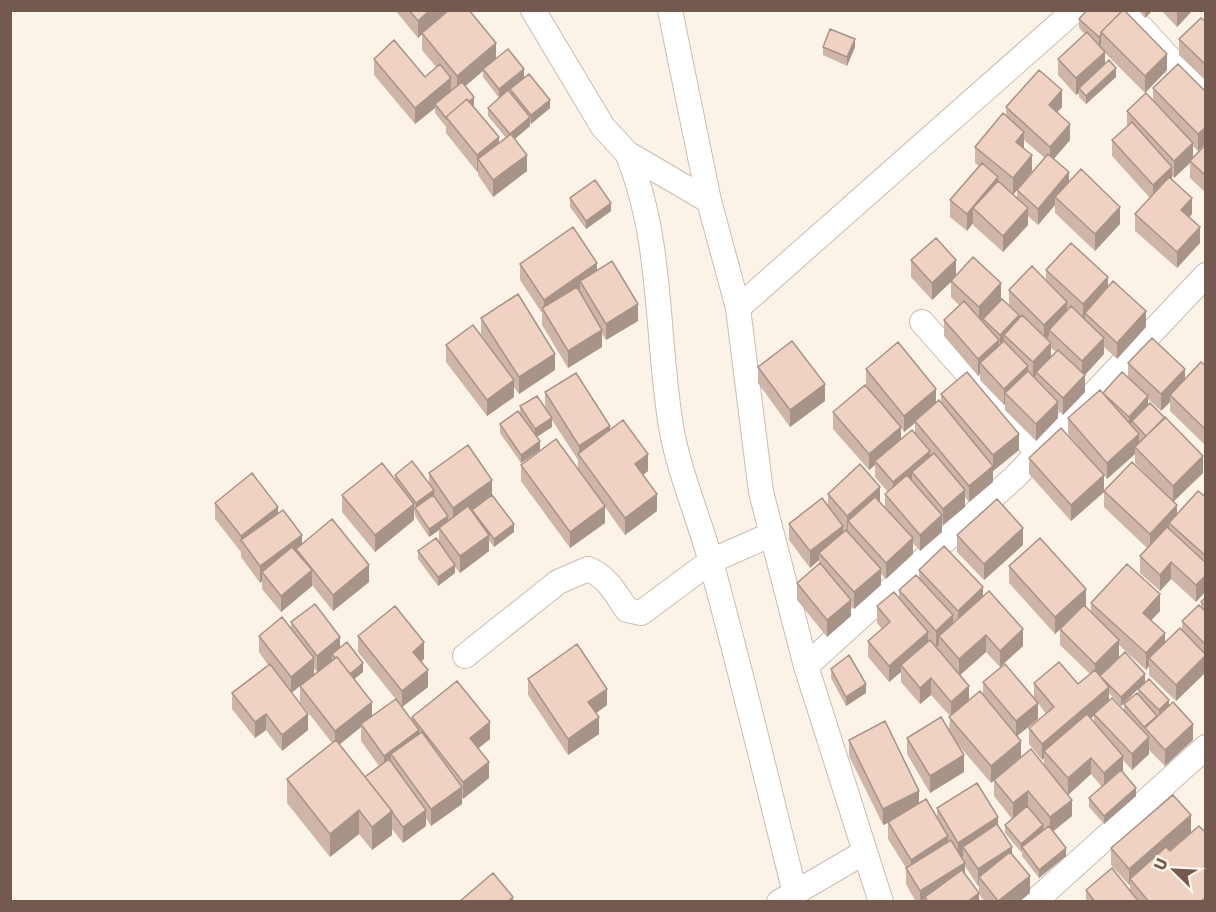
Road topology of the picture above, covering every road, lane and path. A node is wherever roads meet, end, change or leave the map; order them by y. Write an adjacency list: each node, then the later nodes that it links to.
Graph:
1 (533, 10): 6 (street)
2 (670, 10): 7 (street)
3 (1075, 10): 9 (street)
4 (1125, 10): 5 (street)
5 (1206, 98)
6 (627, 153): 7 (street); 13 (street)
7 (703, 196): 9 (street)
8 (1203, 285): 11 (street)
9 (738, 308): 12 (street)
10 (922, 322): 11 (street)
11 (1038, 453): 15 (street)
12 (765, 538): 13 (street); 15 (street)
13 (716, 559): 14 (street); 18 (street)
14 (465, 656)
15 (806, 666): 17 (street)
16 (1206, 747): 20 (street)
17 (855, 859): 18 (street); 19 (street)
18 (796, 892)
19 (881, 902)
20 (1034, 902)

